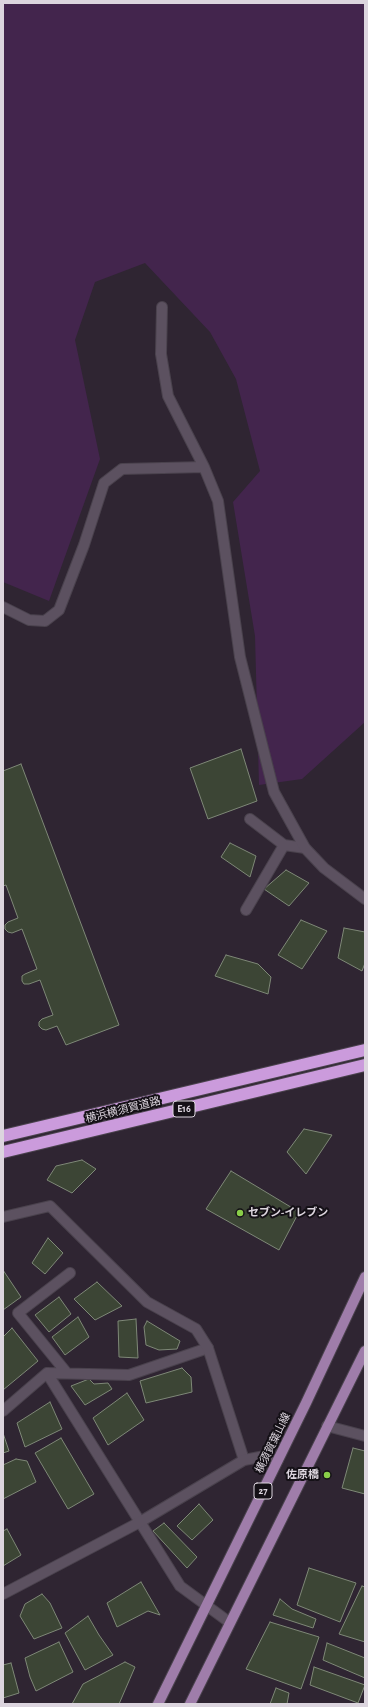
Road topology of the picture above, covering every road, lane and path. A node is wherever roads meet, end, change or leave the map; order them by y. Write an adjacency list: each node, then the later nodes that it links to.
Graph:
1 (162, 307): 2 (street)
2 (204, 467): 3 (street); 6 (street)
3 (3, 607)
4 (250, 819): 5 (street)
5 (284, 845): 6 (street); 8 (street)
6 (305, 848): 7 (street)
7 (365, 899)
8 (246, 910)
9 (365, 1050): 11 (highway, 横浜横須賀道路 / E16)
10 (365, 1065): 12 (highway, 横浜横須賀道路 / E16)
11 (3, 1136)
12 (3, 1152)
13 (3, 1217): 16 (street)
14 (70, 1273): 18 (street)
15 (365, 1277): 24 (main road, 横須賀葉山線 / 27)
16 (208, 1348): 18 (street); 23 (street)
17 (365, 1351): 21 (main road)
18 (66, 1372): 19 (street)
19 (47, 1373): 20 (street); 25 (street)
20 (3, 1411)
21 (327, 1426): 22 (street); 28 (main road)
22 (365, 1436)
23 (244, 1460): 24 (street); 25 (street)
24 (278, 1460): 27 (main road, 横須賀葉山線 / 27)
25 (140, 1522): 26 (street); 27 (street)
26 (3, 1594)
27 (207, 1606): 28 (street); 29 (main road, 横須賀葉山線 / 27)
28 (229, 1622): 30 (main road)
29 (158, 1704)
30 (190, 1704)

